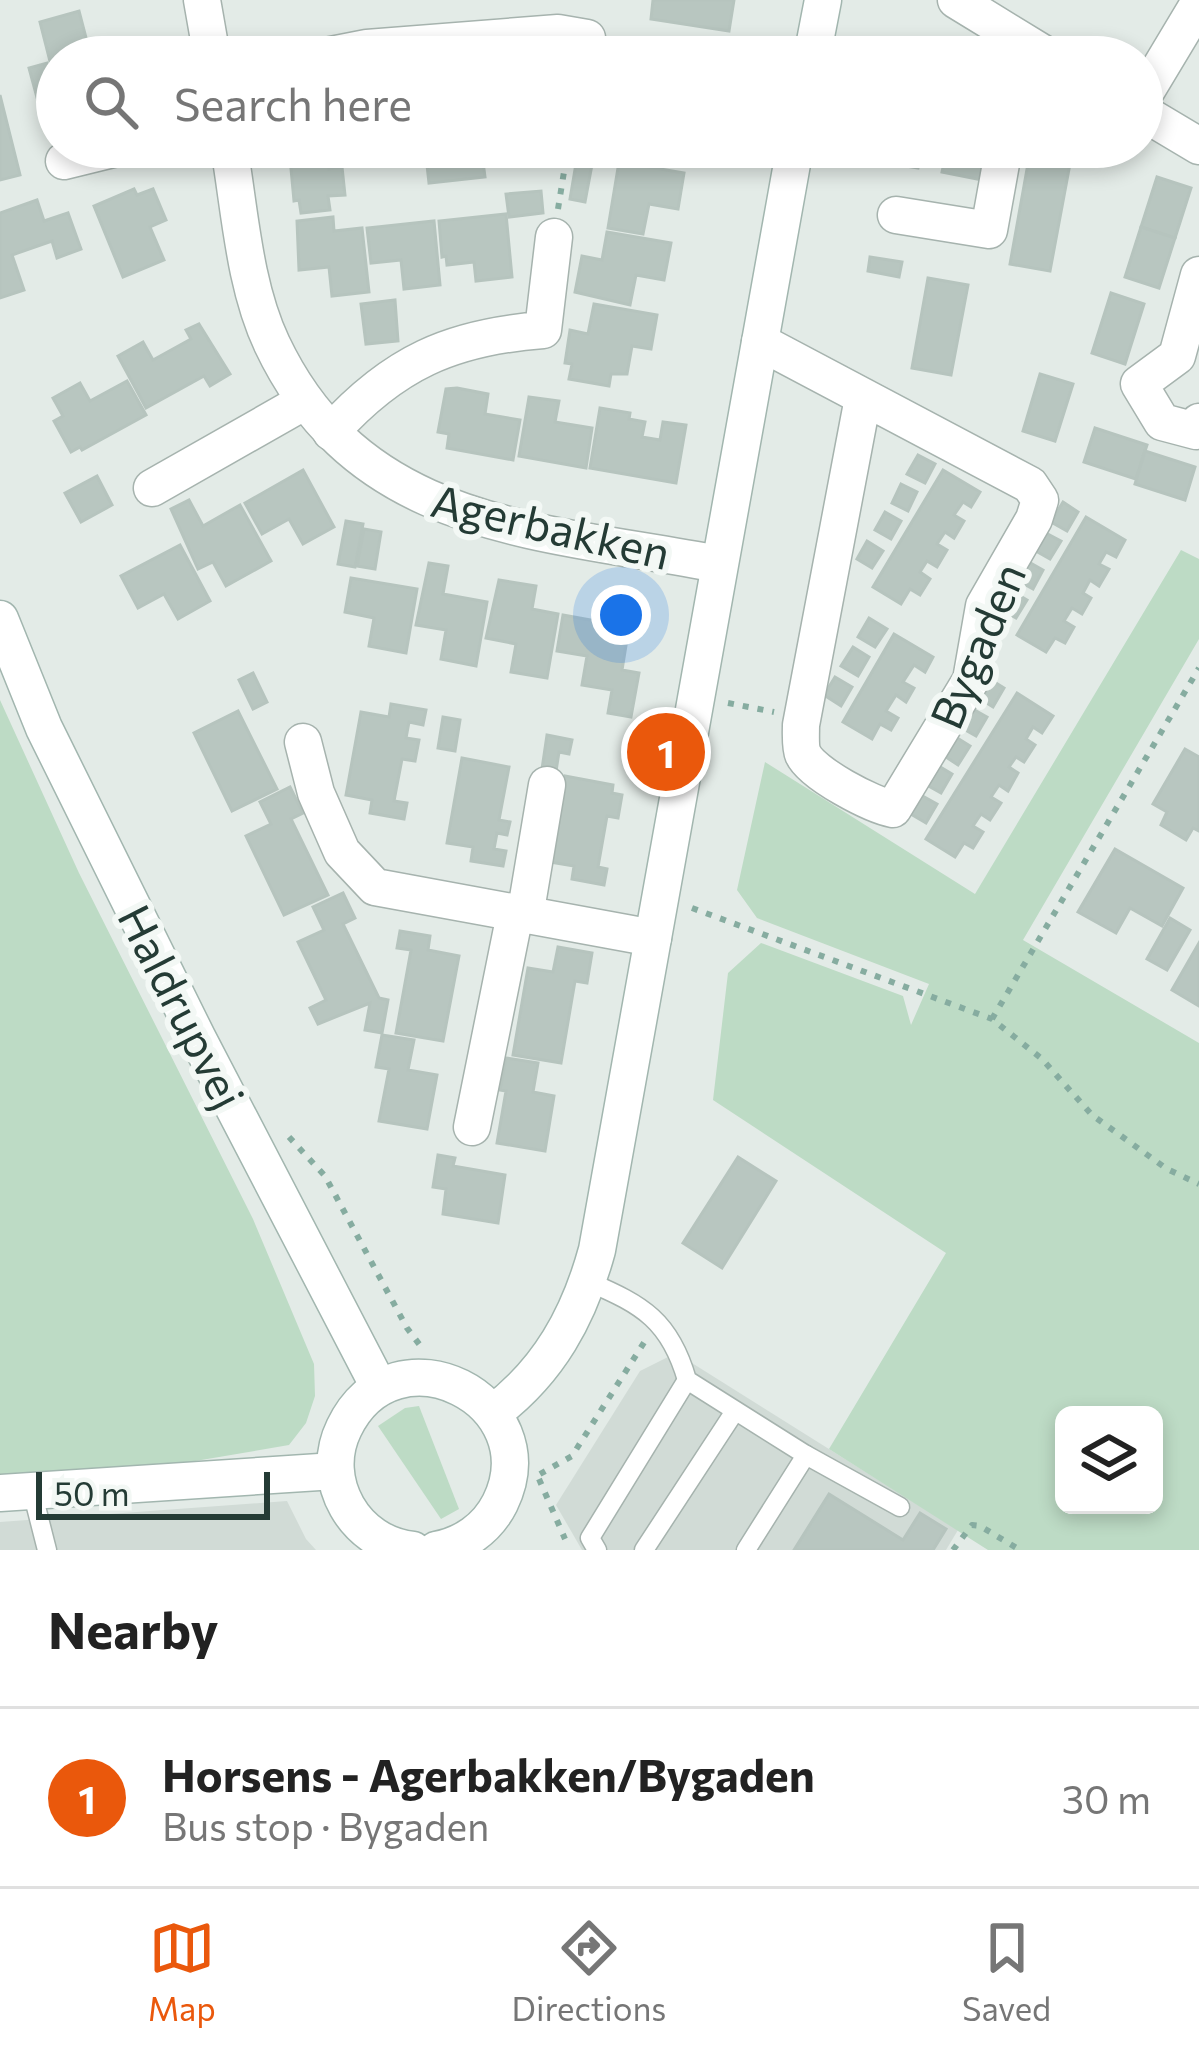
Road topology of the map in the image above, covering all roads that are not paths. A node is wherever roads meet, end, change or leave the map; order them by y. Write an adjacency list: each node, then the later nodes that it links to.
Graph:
1 (202, 0): 5 (street)
2 (823, 0): 8 (street)
3 (956, 0): 9 (street)
4 (1199, 3): 10 (street)
5 (208, 36)
6 (522, 36): 7 (street)
7 (575, 36)
8 (816, 36)
9 (1015, 36)
10 (1163, 63)
11 (1163, 125): 12 (street)
12 (1199, 146)
13 (233, 168): 22 (street, Agerbakken)
14 (792, 168): 19 (street)
15 (1000, 168): 16 (street)
16 (896, 214)
17 (554, 237): 24 (street)
18 (1199, 275): 20 (street)
19 (760, 342): 21 (street, Bygaden); 26 (street)
20 (1188, 359): 23 (street)
21 (863, 398): 21 (street, Bygaden)
22 (304, 401): 24 (street, Agerbakken); 25 (street)
23 (1199, 422)
24 (331, 432): 26 (street, Agerbakken)
25 (152, 488)
26 (718, 564): 31 (street)
27 (0, 619): 35 (street, Haldrupvej)
28 (303, 742): 30 (street)
29 (547, 785): 30 (street)
30 (520, 915): 31 (street); 32 (street)
31 (653, 938): 33 (street)
32 (472, 1127)
33 (589, 1282): 34 (lane); 37 (street)
34 (686, 1381): 36 (lane); 45 (lane)
35 (379, 1387): 37 (street); 39 (street)
36 (735, 1411): 38 (lane); 46 (lane)
37 (493, 1413): 42 (street)
38 (806, 1455): 41 (lane); 47 (lane)
39 (335, 1471): 40 (street); 44 (street)
40 (16, 1492): 43 (lane)
41 (900, 1507)
42 (457, 1547)
43 (47, 1550)
44 (413, 1550)
45 (597, 1550)
46 (644, 1550)
47 (746, 1550)

